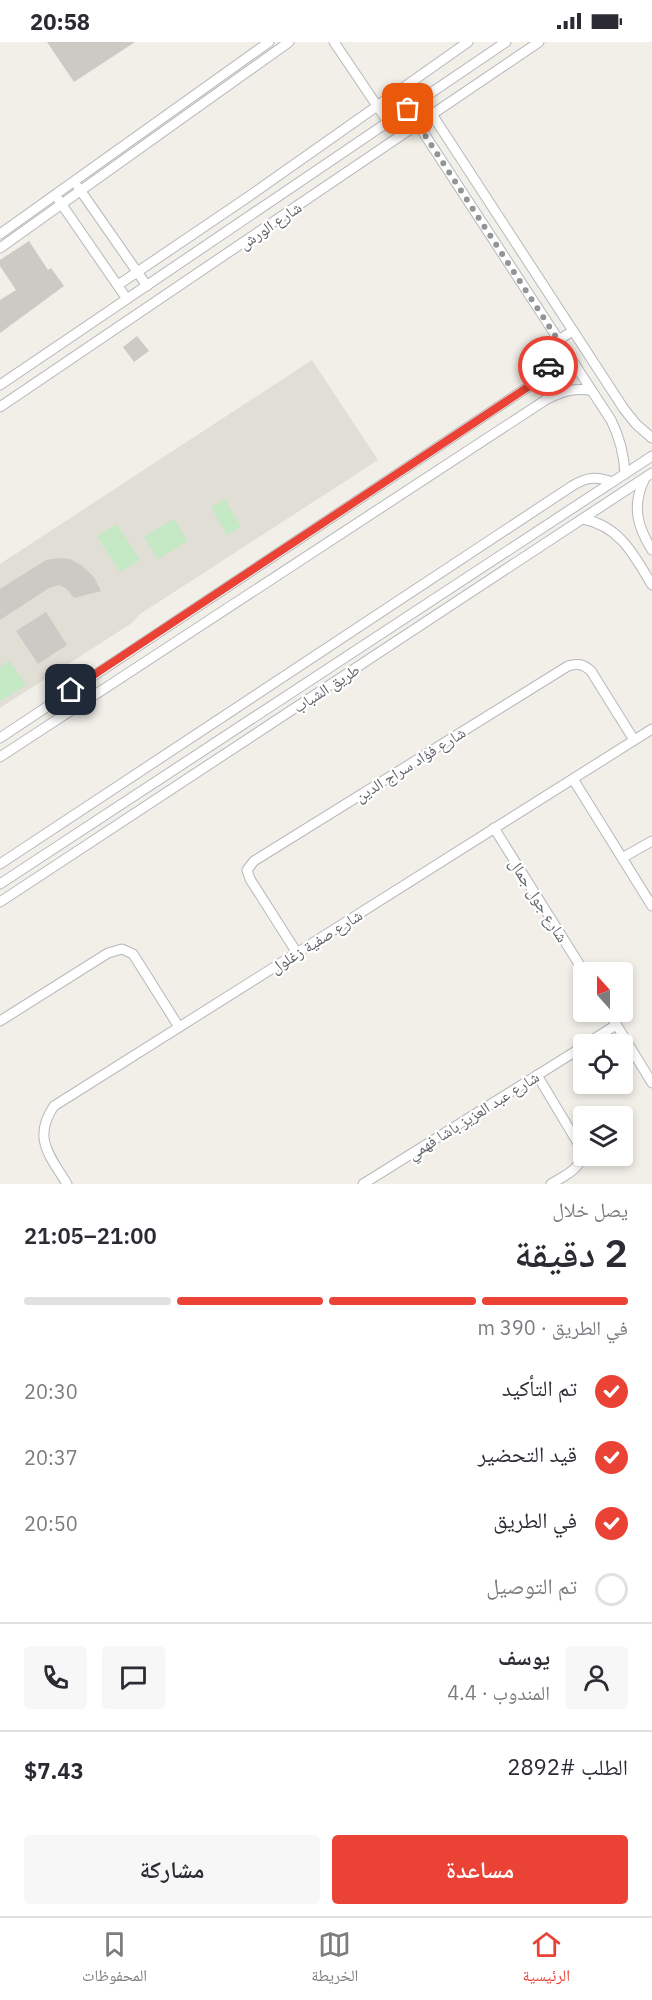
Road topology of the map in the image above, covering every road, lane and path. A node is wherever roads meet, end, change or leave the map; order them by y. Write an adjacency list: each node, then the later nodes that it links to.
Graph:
1 (269, 42): 13 (street)
2 (289, 42): 14 (street)
3 (334, 42): 8 (street)
4 (468, 42): 8 (street)
5 (506, 42): 7 (street, شارع الورش)
6 (539, 42): 10 (street, شارع الورش)
7 (422, 99): 9 (street, شارع الورش); 10 (street)
8 (377, 105): 11 (street); 19 (street)
9 (408, 109): 11 (street, شارع الورش); 12 (street)
10 (432, 114): 12 (street, شارع الورش); 23 (street)
11 (388, 122): 21 (street, شارع الورش)
12 (418, 124): 24 (street); 27 (street, شارع الورش)
13 (74, 182): 14 (street); 15 (street)
14 (81, 191): 16 (street); 19 (street)
15 (55, 195): 16 (street); 17 (street)
16 (62, 205): 18 (street); 20 (street)
17 (0, 234)
18 (0, 248)
19 (137, 272): 20 (street); 21 (street)
20 (118, 285): 22 (street)
21 (147, 286): 22 (street, شارع الورش)
22 (127, 299): 25 (street, شارع الورش)
23 (573, 331): 24 (street); 28 (street)
24 (558, 340): 26 (street); 34 (street)
25 (0, 385)
26 (591, 390): 30 (street); 36 (street)
27 (0, 407)
28 (652, 438)
29 (652, 456): 30 (street, طريق الشباب)
30 (625, 474): 32 (street, طريق الشباب)
31 (648, 476): 33 (street, طريق الشباب); 35 (street)
32 (612, 482): 52 (street); 53 (street, طريق الشباب)
33 (583, 519): 37 (street); 54 (street, طريق الشباب)
34 (311, 532): 36 (street); 39 (street)
35 (645, 539): 37 (street); 38 (street)
36 (321, 546): 41 (street)
37 (630, 548): 40 (street)
38 (652, 550)
39 (241, 578): 41 (street); 42 (street)
40 (652, 585)
41 (250, 592): 43 (street)
42 (88, 678): 43 (street); 45 (street)
43 (98, 692): 47 (street)
44 (652, 729): 46 (street, شارع صفية زغلول)
45 (0, 738)
46 (634, 740): 48 (street, شارع صفية زغلول); 56 (street, شارع فؤاد سراج الدين)
47 (0, 758)
48 (573, 779): 49 (street, شارع صفية زغلول); 51 (street)
49 (495, 828): 56 (street, شارع صفية زغلول); 57 (street, شارع جول جمال)
50 (652, 840): 51 (street)
51 (622, 858): 55 (street)
52 (0, 864)
53 (0, 884)
54 (0, 902)
55 (652, 906)
56 (297, 953): 61 (street, شارع صفية زغلول)
57 (578, 962)
58 (0, 1021): 61 (street)
59 (614, 1022): 60 (street)
60 (616, 1025): 62 (street, شارع عبد العزيز باشا فهمي); 65 (street)
61 (179, 1027): 66 (street, شارع صفية زغلول)
62 (602, 1034)
63 (573, 1052): 64 (street, شارع عبد العزيز باشا فهمي)
64 (537, 1075): 67 (street, شارع عبد العزيز باشا فهمي); 68 (street)
65 (652, 1083)
66 (67, 1184)
67 (363, 1184)
68 (551, 1184)

